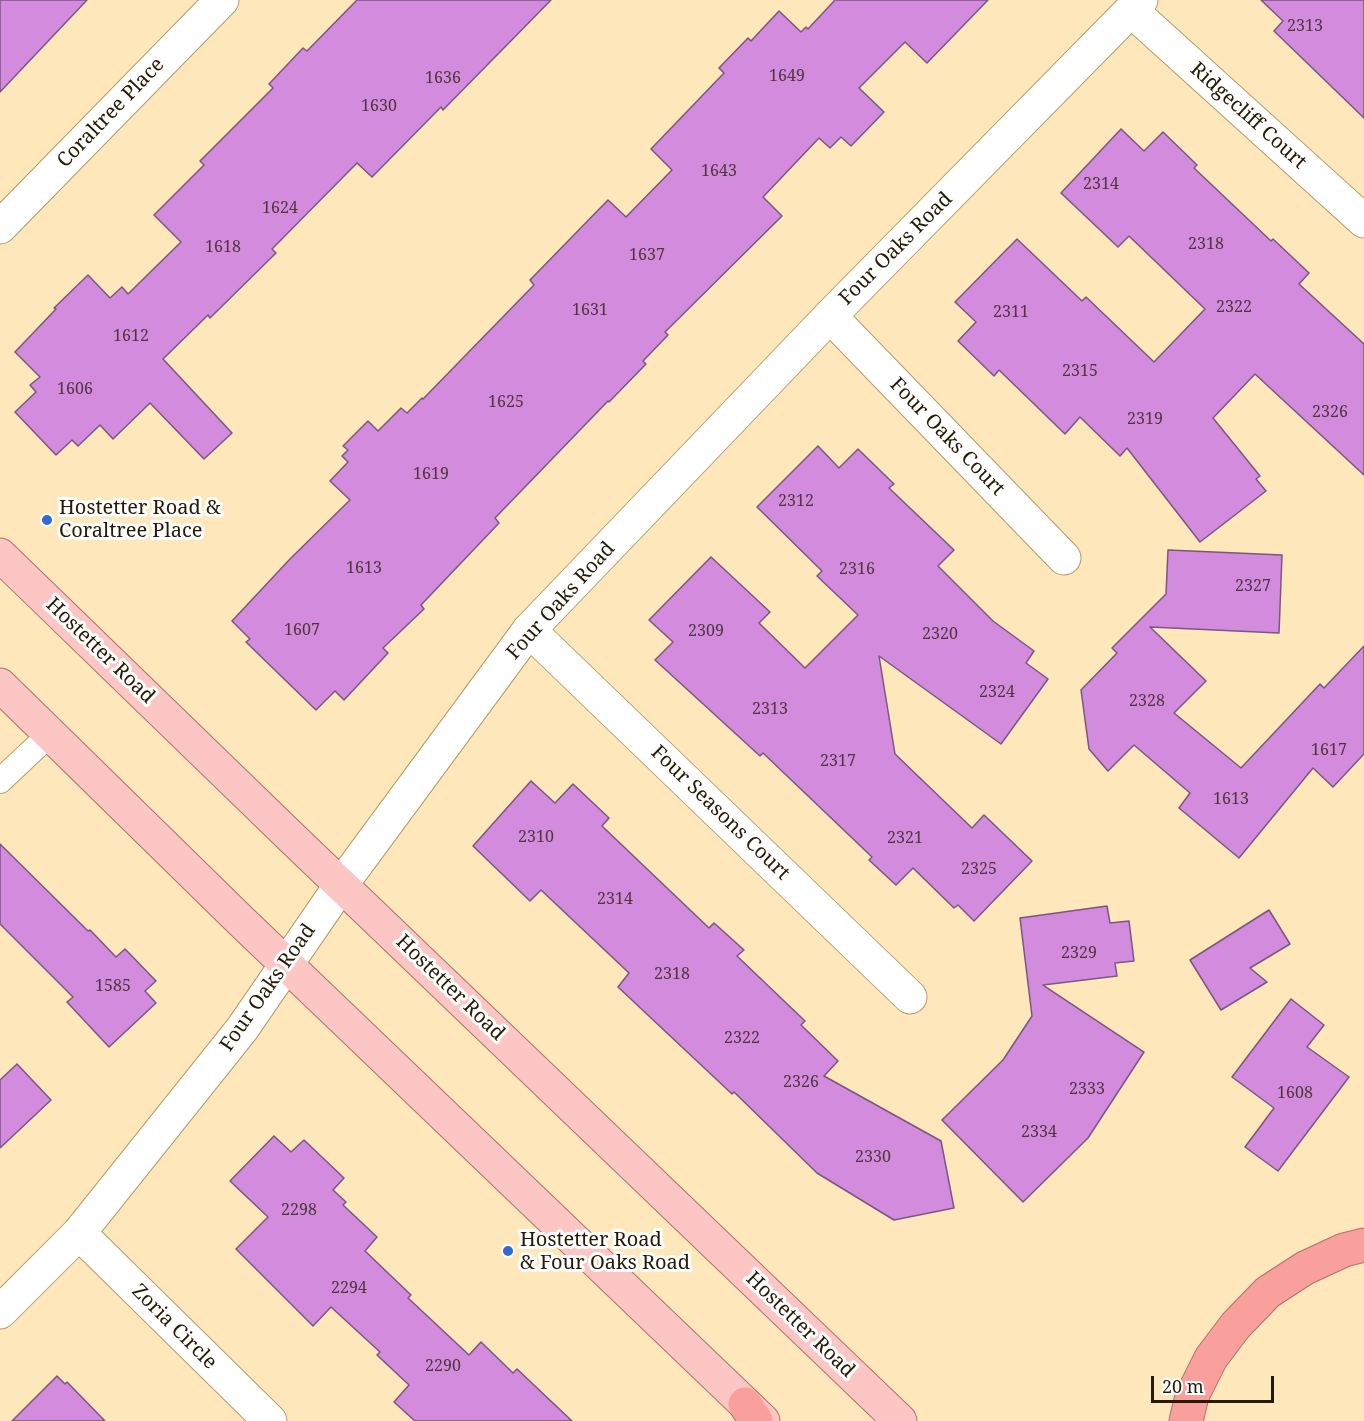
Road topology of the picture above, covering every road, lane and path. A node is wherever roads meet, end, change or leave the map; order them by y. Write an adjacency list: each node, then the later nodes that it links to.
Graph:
1 (222, 0): 4 (street, Coraltree Place)
2 (1136, 5): 3 (street, Ridgecliff Court); 5 (street, Four Oaks Road)
3 (1364, 221)
4 (0, 227)
5 (830, 316): 7 (street, Four Oaks Court); 8 (street, Four Oaks Road)
6 (0, 555): 12 (main road, Hostetter Road)
7 (1064, 558)
8 (529, 630): 12 (street, Four Oaks Road); 14 (street, Four Seasons Court)
9 (0, 685): 10 (main road)
10 (50, 734): 11 (lane); 13 (main road)
11 (0, 782)
12 (341, 885): 13 (street, Four Oaks Road); 20 (main road, Hostetter Road)
13 (286, 964): 15 (street, Four Oaks Road); 18 (main road)
14 (910, 997)
15 (79, 1233): 17 (street, Four Oaks Road); 19 (street, Zoria Circle)
16 (1364, 1245): 21 (highway)
17 (0, 1312)
18 (755, 1415)
19 (270, 1421)
20 (900, 1421)
21 (1186, 1421)

